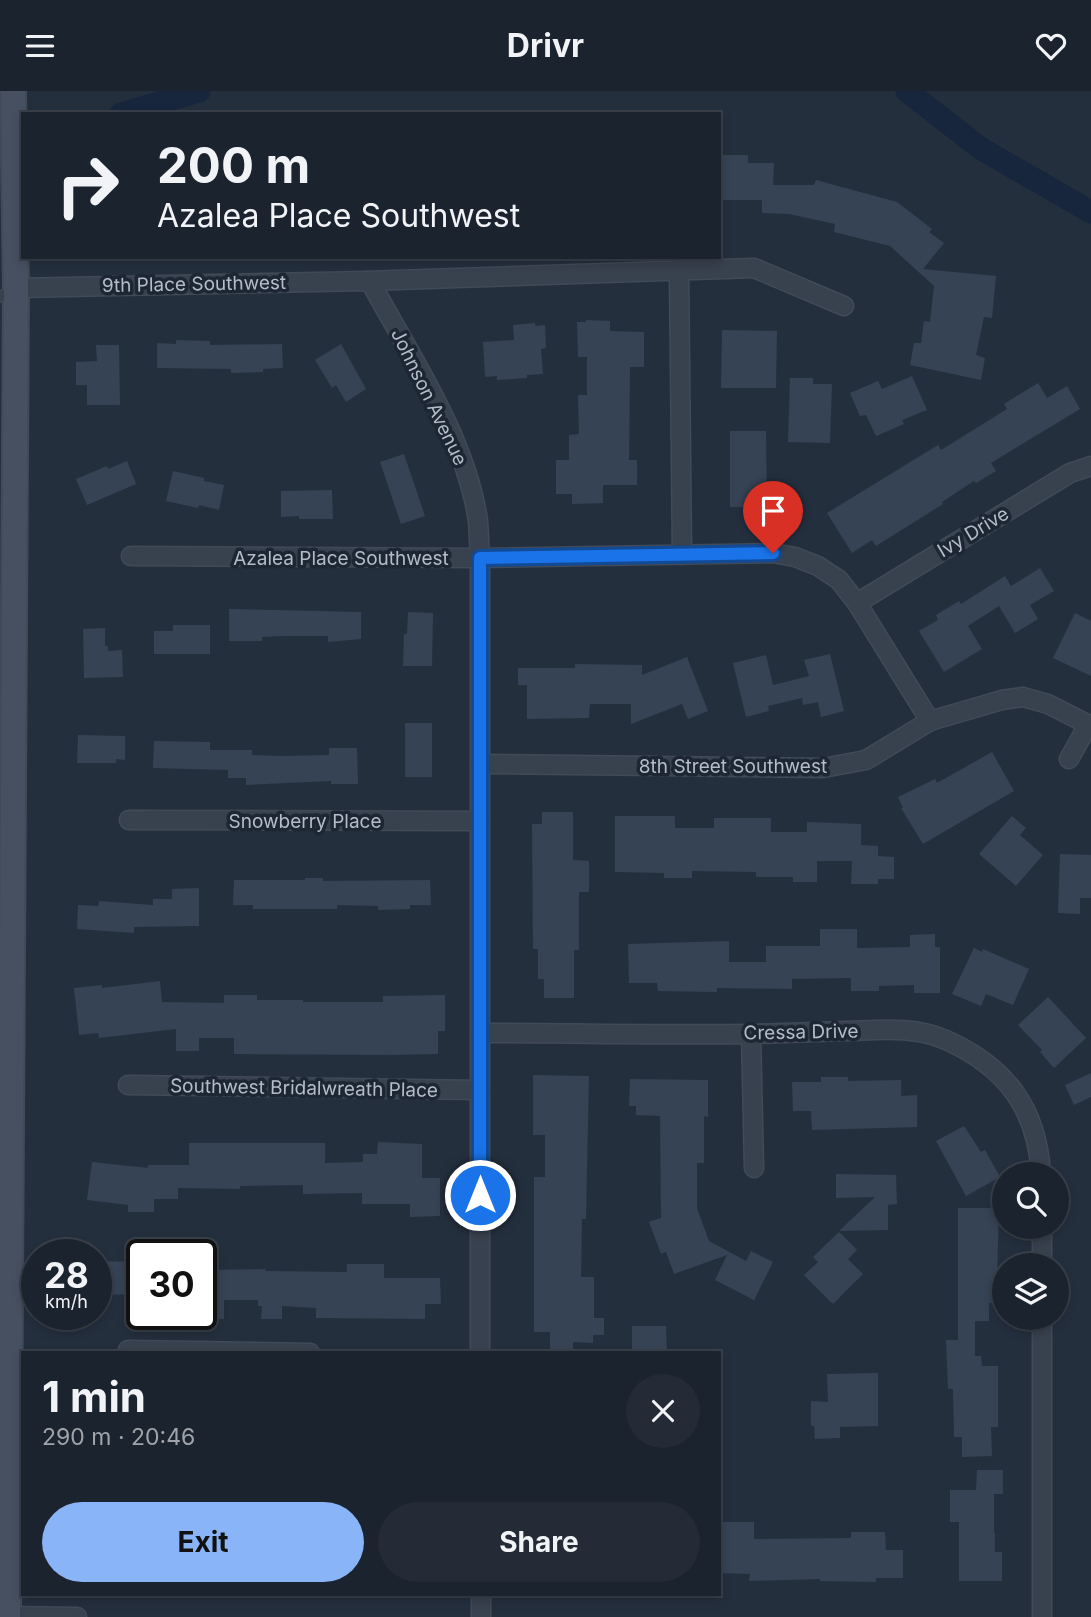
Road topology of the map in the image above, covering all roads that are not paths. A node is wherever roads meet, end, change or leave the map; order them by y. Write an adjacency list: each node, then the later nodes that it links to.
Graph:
1 (13, 91): 4 (main road)
2 (679, 270): 3 (street, 9th Place Southwest); 5 (street, 9th Place Southwest); 7 (street)
3 (369, 283): 4 (street, 9th Place Southwest); 9 (street, Johnson Avenue)
4 (8, 293): 23 (main road)
5 (844, 306)
6 (1091, 467): 10 (street, Ivy Drive)
7 (682, 555): 9 (street, Azalea Place Southwest); 10 (street, Azalea Place Southwest)
8 (131, 556): 9 (street, Azalea Place Southwest)
9 (480, 558): 14 (street, Johnson Avenue)
10 (857, 603): 11 (street, Azalea Place Southwest)
11 (930, 721): 12 (street, 8th Street Southwest); 14 (street, 8th Street Southwest)
12 (1089, 725): 13 (street)
13 (1069, 758)
14 (480, 764): 16 (street, Johnson Avenue)
15 (129, 820): 16 (street, Snowberry Place)
16 (480, 821): 17 (street, Johnson Avenue)
17 (480, 1033): 18 (street, Cressa Drive); 20 (street, Johnson Avenue)
18 (751, 1034): 21 (street, Cressa Drive); 22 (street)
19 (128, 1085): 20 (street, Southwest Bridalwreath Place)
20 (479, 1090): 27 (street, Johnson Avenue)
21 (1039, 1162)
22 (754, 1168)
23 (5, 1278): 29 (main road)
24 (1042, 1330): 32 (street)
25 (128, 1350): 26 (street)
26 (189, 1351)
27 (480, 1351)
28 (481, 1596): 31 (street)
29 (8, 1616): 30 (street)
30 (78, 1617)
31 (481, 1617)
32 (1042, 1617)

